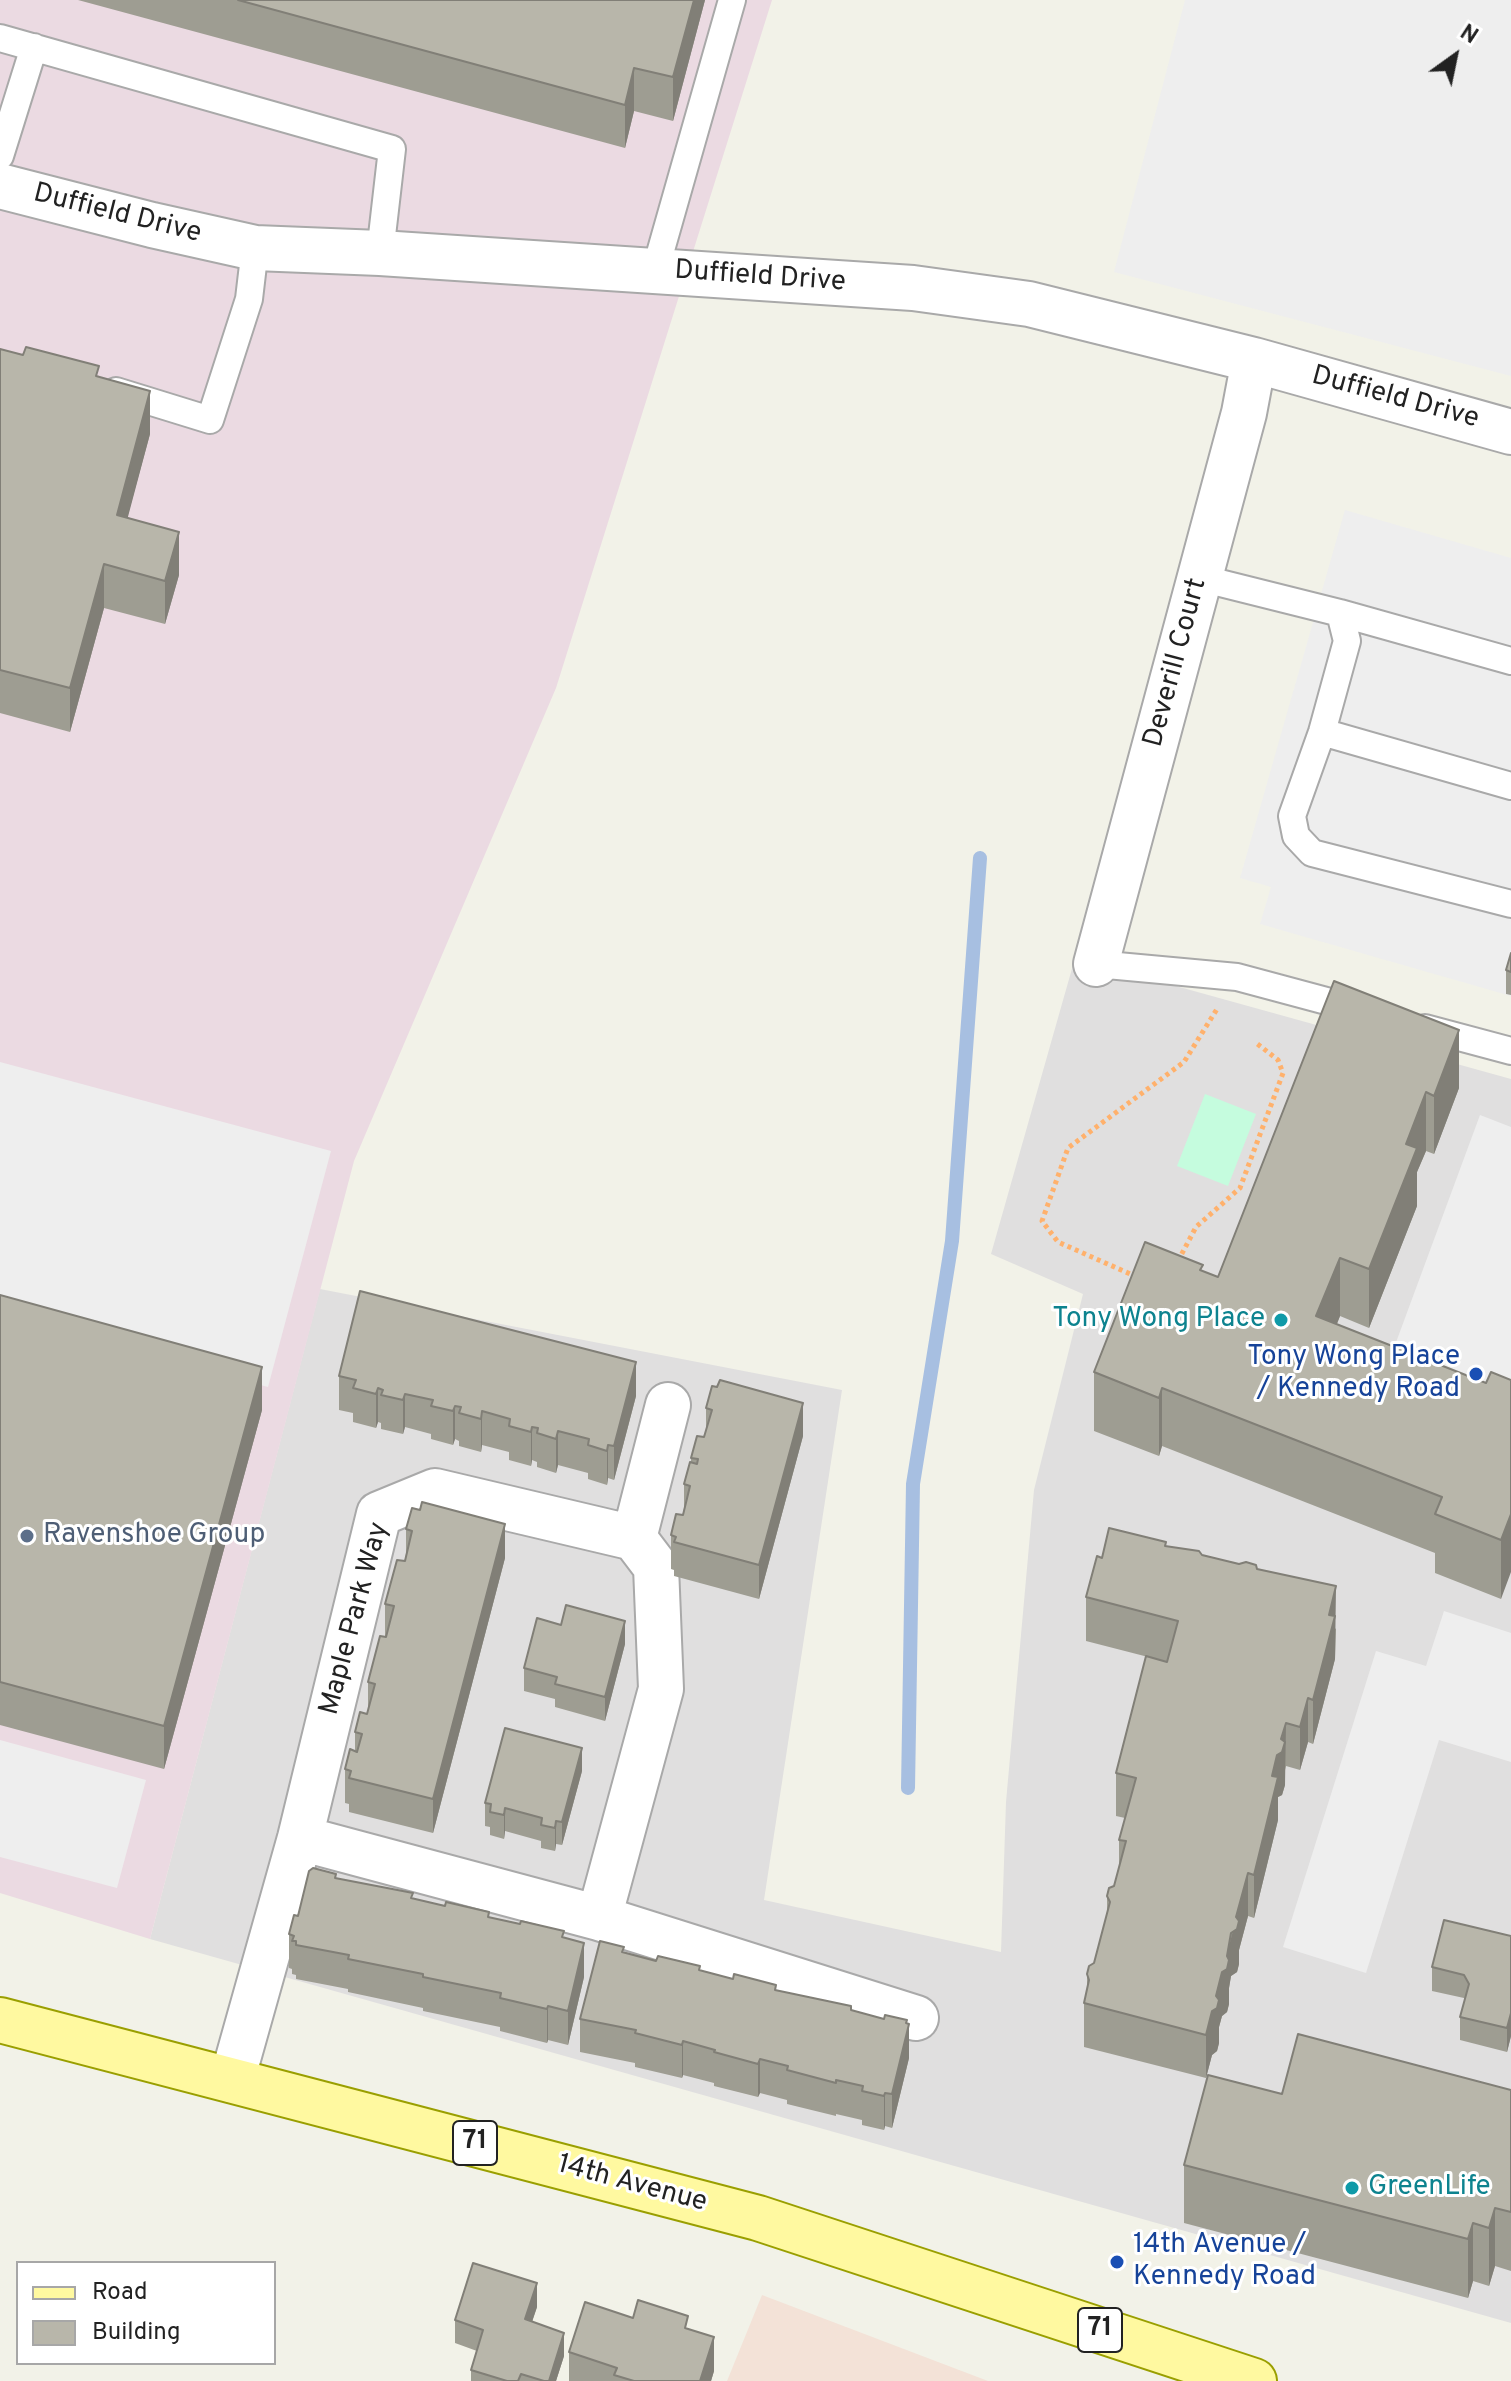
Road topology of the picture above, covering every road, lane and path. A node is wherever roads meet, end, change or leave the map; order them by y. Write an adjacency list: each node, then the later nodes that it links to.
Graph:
1 (732, 0): 8 (lane)
2 (0, 38): 3 (lane)
3 (34, 47): 4 (lane); 7 (lane)
4 (0, 156)
5 (0, 186): 6 (street, Duffield Drive)
6 (255, 248): 7 (street, Duffield Drive); 10 (lane)
7 (380, 253): 8 (street, Duffield Drive)
8 (655, 271): 9 (street, Duffield Drive)
9 (1254, 360): 11 (street, Duffield Drive); 12 (street, Deverill Court)
10 (90, 383)
11 (1511, 432)
12 (1200, 578): 13 (lane); 18 (street, Deverill Court)
13 (1340, 613): 14 (lane); 15 (lane)
14 (1511, 661)
15 (1322, 732): 16 (lane); 17 (lane)
16 (1511, 786)
17 (1511, 904)
18 (1096, 964): 19 (lane)
19 (1237, 977): 21 (lane); 23 (path)
20 (1255, 1042): 22 (path)
21 (1511, 1051)
22 (1177, 1263)
23 (1151, 1282)
24 (668, 1405): 25 (street)
25 (634, 1538): 26 (street, Maple Park Way); 27 (street)
26 (300, 1838): 27 (street); 30 (street, Maple Park Way)
27 (599, 1918): 28 (street)
28 (916, 2018)
29 (0, 2020): 30 (main road, 14th Avenue / 71)
30 (232, 2080): 31 (main road, 14th Avenue / 71)
31 (1254, 2381)

